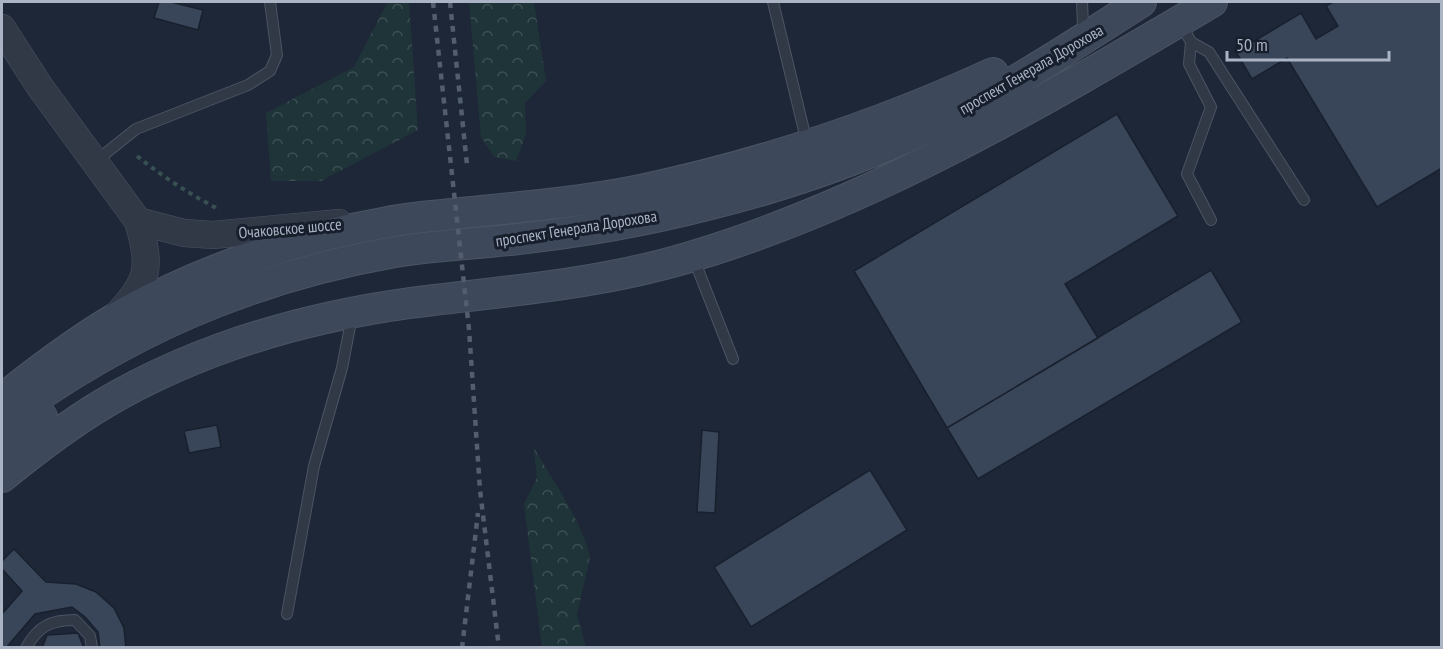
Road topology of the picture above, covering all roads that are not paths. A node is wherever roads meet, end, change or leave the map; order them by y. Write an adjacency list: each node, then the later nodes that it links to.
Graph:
1 (270, 2): 11 (lane)
2 (773, 2): 9 (lane)
3 (1128, 2): 6 (main road, проспект Генерала Дорохова)
4 (1141, 2): 21 (main road, проспект Генерала Дорохова)
5 (1212, 2): 8 (main road, проспект Генерала Дорохова)
6 (1083, 14): 9 (main road, проспект Генерала Дорохова)
7 (2, 28): 11 (street)
8 (1185, 31): 10 (main road, проспект Генерала Дорохова); 12 (lane); 14 (lane)
9 (807, 146): 13 (main road, проспект Генерала Дорохова)
10 (927, 160): 16 (main road, проспект Генерала Дорохова); 22 (main road, проспект Генерала Дорохова)
11 (96, 161): 15 (street)
12 (1304, 200)
13 (443, 215): 15 (street, Очаковское шоссе); 18 (main road, проспект Генерала Дорохова)
14 (1211, 220)
15 (138, 221): 18 (street)
16 (692, 256): 17 (main road, проспект Генерала Дорохова); 19 (lane)
17 (353, 312): 23 (main road, проспект Генерала Дорохова); 24 (lane)
18 (106, 325): 20 (main road, проспект Генерала Дорохова)
19 (733, 359)
20 (2, 399)
21 (2, 422)
22 (2, 449)
23 (2, 477)
24 (287, 614)
25 (26, 648): 26 (lane)
26 (92, 648)

